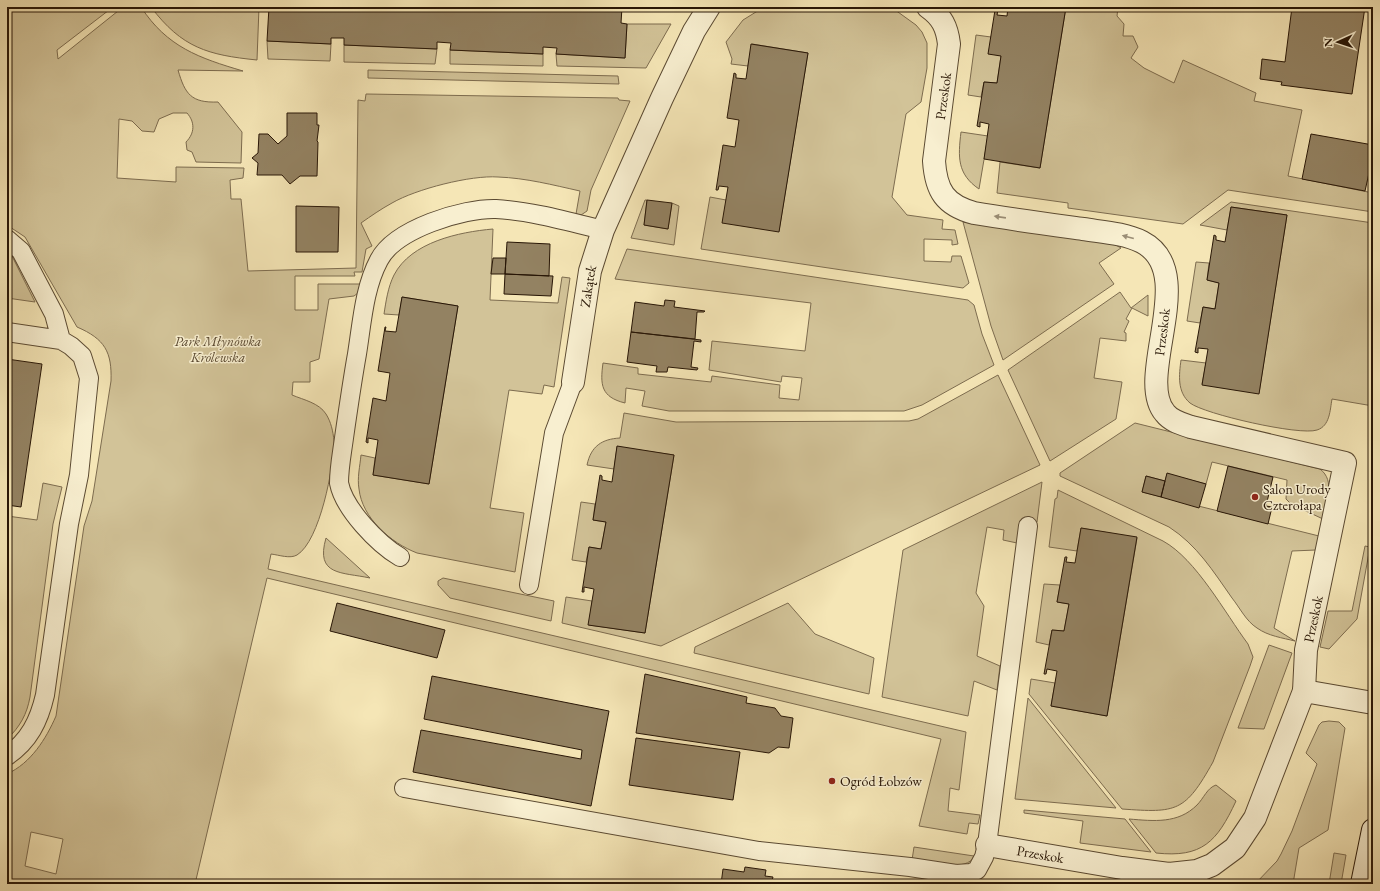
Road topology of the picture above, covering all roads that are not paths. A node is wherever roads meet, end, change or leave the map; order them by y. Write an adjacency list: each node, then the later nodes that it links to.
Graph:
1 (709, 7): 3 (street, Zakątek)
2 (928, 7): 11 (street, Przeskok, one-way to 2)
3 (603, 230): 7 (street, Zakątek); 9 (lane)
4 (7, 239): 6 (lane)
5 (7, 332): 6 (lane)
6 (60, 340): 13 (lane)
7 (573, 382): 10 (lane, Zakątek)
8 (1028, 526): 16 (lane)
9 (400, 557)
10 (530, 586)
11 (1304, 691): 12 (street); 16 (street, Przeskok)
12 (1373, 703)
13 (7, 756)
14 (404, 788): 16 (lane)
15 (1373, 830): 17 (street)
16 (987, 845)
17 (1362, 884)

